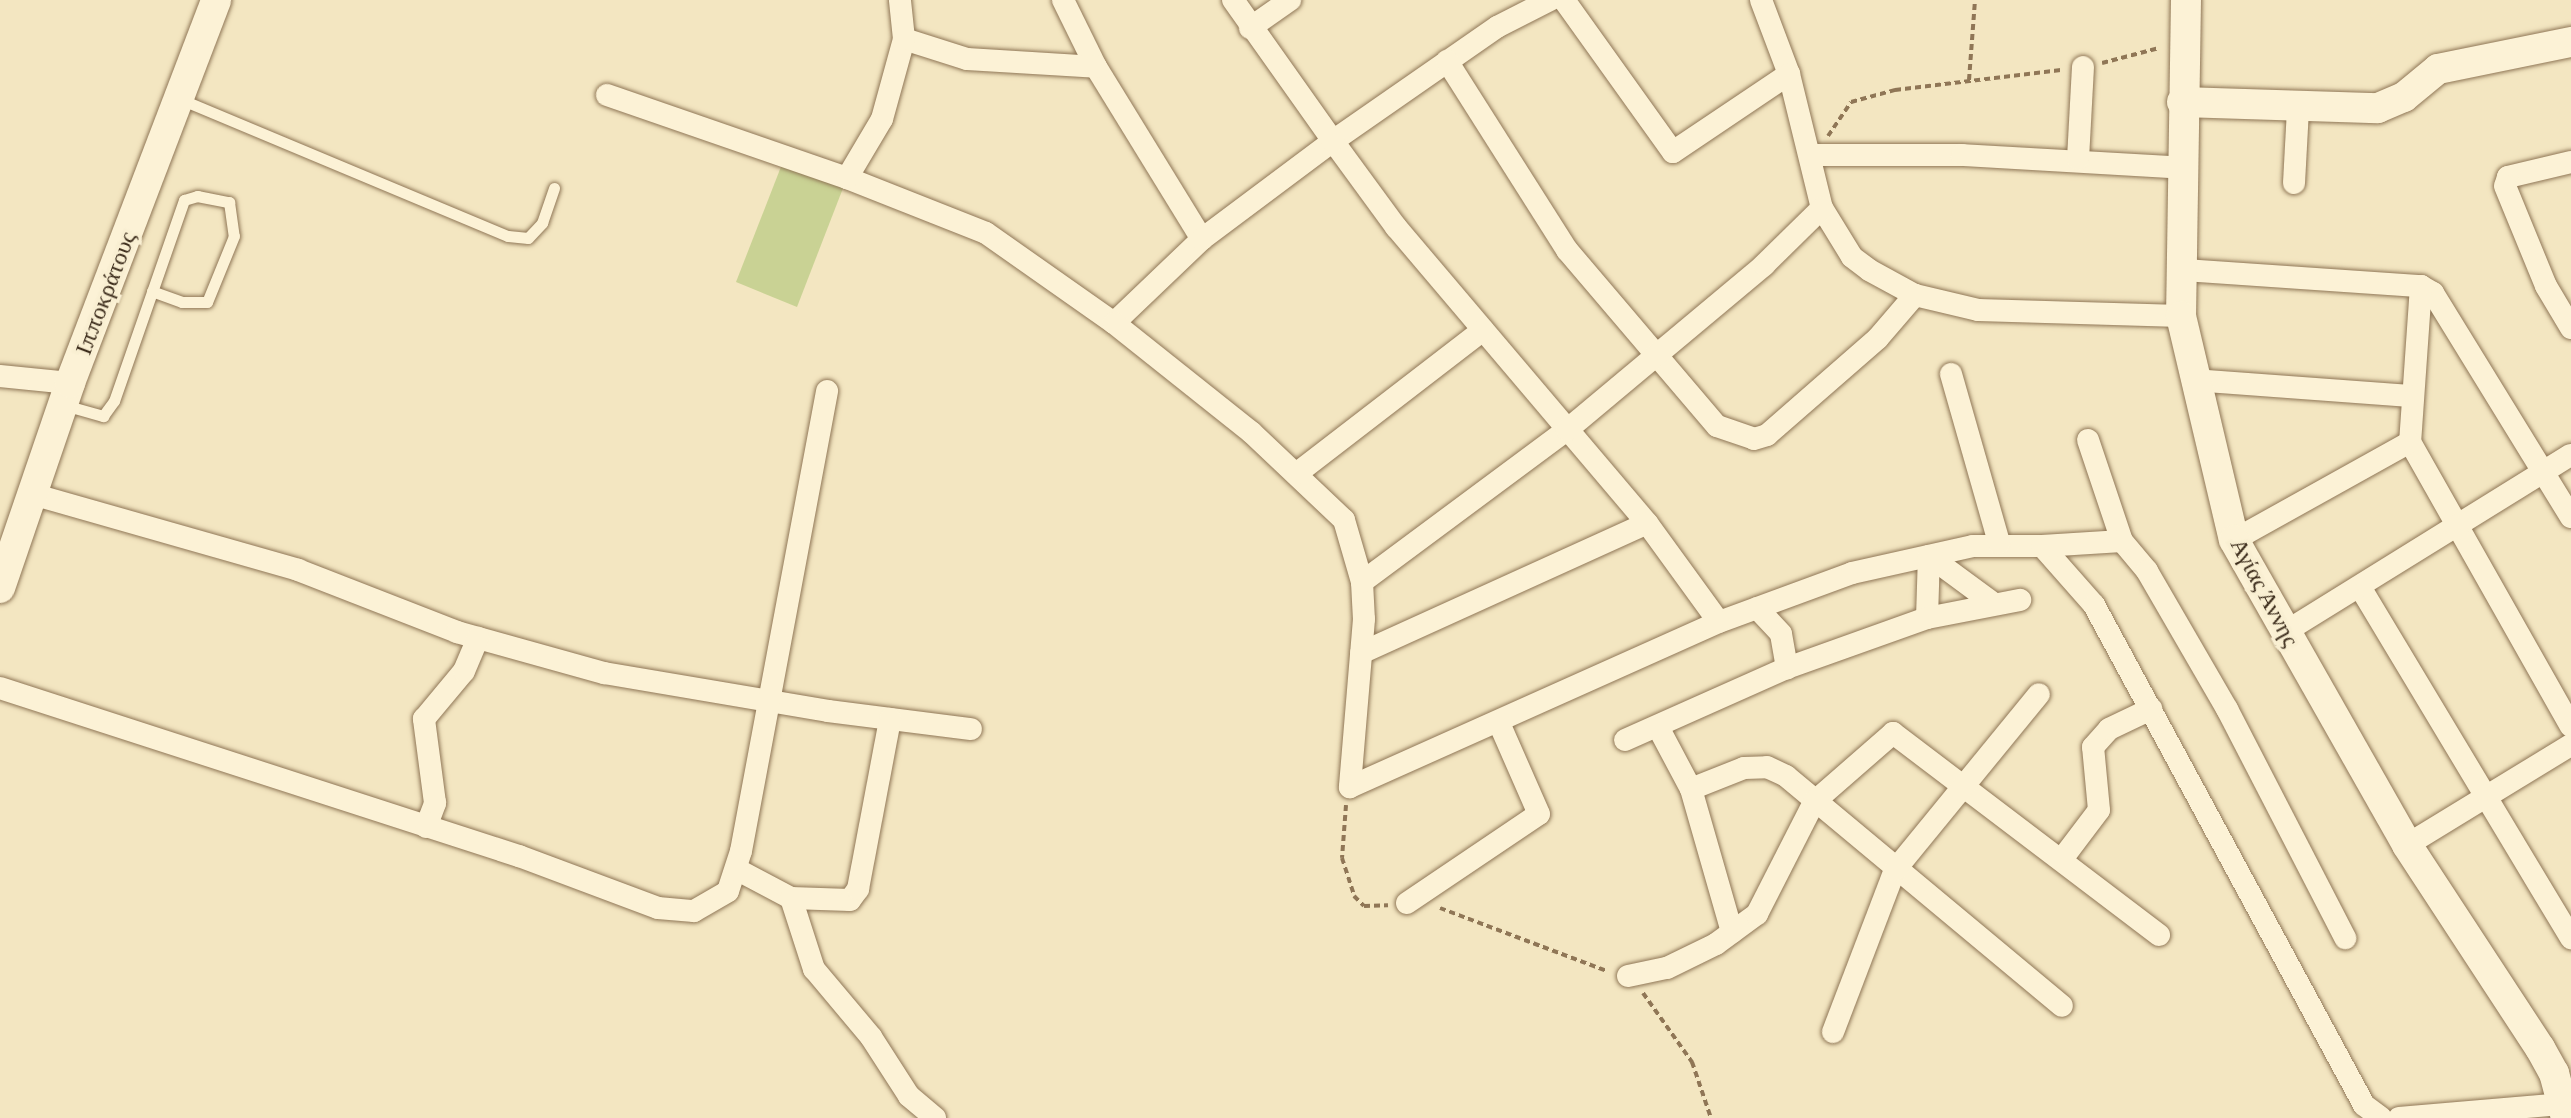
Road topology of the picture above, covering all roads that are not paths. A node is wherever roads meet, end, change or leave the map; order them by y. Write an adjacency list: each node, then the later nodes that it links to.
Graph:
1 (216, 0): 18 (street, Ιπποκράτους)
2 (900, 0): 11 (street)
3 (1063, 0): 14 (street)
4 (1233, 0): 10 (street)
5 (1290, 0): 10 (street)
6 (1550, 0): 13 (street)
7 (1564, 0): 16 (street)
8 (1761, 0): 16 (street)
9 (2186, 0): 19 (street, Αγίας Άννης)
10 (1250, 28): 21 (street)
11 (904, 39): 14 (street); 26 (street)
12 (2569, 48): 20 (street)
13 (1447, 61): 21 (street); 39 (street)
14 (1096, 67): 30 (street)
15 (2083, 67): 23 (street)
16 (1789, 74): 22 (street)
17 (607, 95): 26 (street)
18 (179, 98): 28 (lane); 44 (street, Ιπποκράτους)
19 (2182, 102): 20 (street); 25 (street, Αγίας Άννης)
20 (2298, 108): 27 (street)
21 (1333, 141): 30 (street); 38 (street)
22 (1818, 154): 23 (street); 29 (street)
23 (2078, 159): 25 (street)
24 (2571, 162): 37 (street)
25 (2185, 168): 31 (street, Αγίας Άννης)
26 (847, 178): 36 (street)
27 (2294, 183)
28 (554, 188)
29 (1822, 208): 34 (street); 39 (street)
30 (1202, 239): 36 (street)
31 (2184, 270): 32 (street); 35 (street, Αγίας Άννης)
32 (2421, 286): 45 (street); 50 (street)
33 (152, 291): 33 (lane); 44 (lane)
34 (1915, 295): 35 (street); 39 (street)
35 (2181, 316): 42 (street, Αγίας Άννης)
36 (1114, 323): 51 (street)
37 (2571, 328)
38 (1483, 330): 46 (street); 51 (street)
39 (1657, 355): 46 (street)
40 (1951, 374): 58 (street)
41 (0, 376): 44 (street)
42 (2193, 380): 45 (street); 56 (street, Αγίας Άννης)
43 (827, 391): 75 (street)
44 (67, 394): 52 (street, Ιπποκράτους)
45 (2410, 396): 48 (street)
46 (1567, 430): 54 (street); 61 (street)
47 (2088, 440): 57 (street)
48 (2410, 442): 55 (street); 56 (street)
49 (2571, 455): 50 (street)
50 (2543, 473): 53 (street); 55 (street)
51 (1296, 474): 61 (street)
52 (32, 494): 63 (street, Ιπποκράτους); 70 (street)
53 (2571, 517)
54 (1647, 523): 68 (street); 71 (street)
55 (2457, 524): 62 (street); 79 (street)
56 (2234, 540): 69 (street, Αγίας Άννης)
57 (2122, 541): 59 (street); 97 (street)
58 (1999, 543): 59 (street); 60 (street)
59 (2042, 546): 76 (street)
60 (1929, 556): 65 (street); 66 (street); 67 (street)
61 (1362, 582): 71 (street)
62 (2360, 587): 69 (street); 86 (street)
63 (0, 588)
64 (2020, 600): 65 (street)
65 (1993, 603): 67 (street)
66 (1757, 608): 68 (street); 72 (street)
67 (1927, 618): 72 (street)
68 (1719, 622): 78 (street)
69 (2285, 632): 89 (street, Αγίας Άννης)
70 (478, 638): 75 (street); 88 (street)
71 (1361, 653): 78 (street)
72 (1787, 668): 80 (street)
73 (0, 688): 88 (street)
74 (2039, 694): 84 (street)
75 (767, 700): 77 (street); 91 (street)
76 (2151, 709): 90 (street); 105 (street)
77 (890, 719): 81 (street); 93 (street)
78 (1499, 723): 94 (street)
79 (2571, 726)
80 (1658, 727): 82 (street); 85 (street)
81 (971, 729)
82 (1625, 740)
83 (2571, 745): 86 (street)
84 (1961, 787): 87 (street); 90 (street); 92 (street)
85 (1691, 789): 87 (street); 95 (street)
86 (2485, 798): 89 (street); 98 (street)
87 (1814, 802): 92 (street); 95 (street)
88 (426, 827): 91 (street)
89 (2407, 845): 102 (street, Αγίας Άννης)
90 (2062, 859): 96 (street)
91 (736, 869): 93 (street)
92 (1895, 870): 100 (street); 101 (street)
93 (791, 898): 104 (street)
94 (1407, 903)
95 (1732, 932): 99 (street)
96 (2159, 935)
97 (2345, 938)
98 (2571, 938)
99 (1628, 976)
100 (2062, 1006)
101 (1833, 1032)
102 (2565, 1111): 103 (street)
103 (2440, 1117): 106 (street)
104 (935, 1118)
105 (2381, 1118)
106 (2399, 1118)

